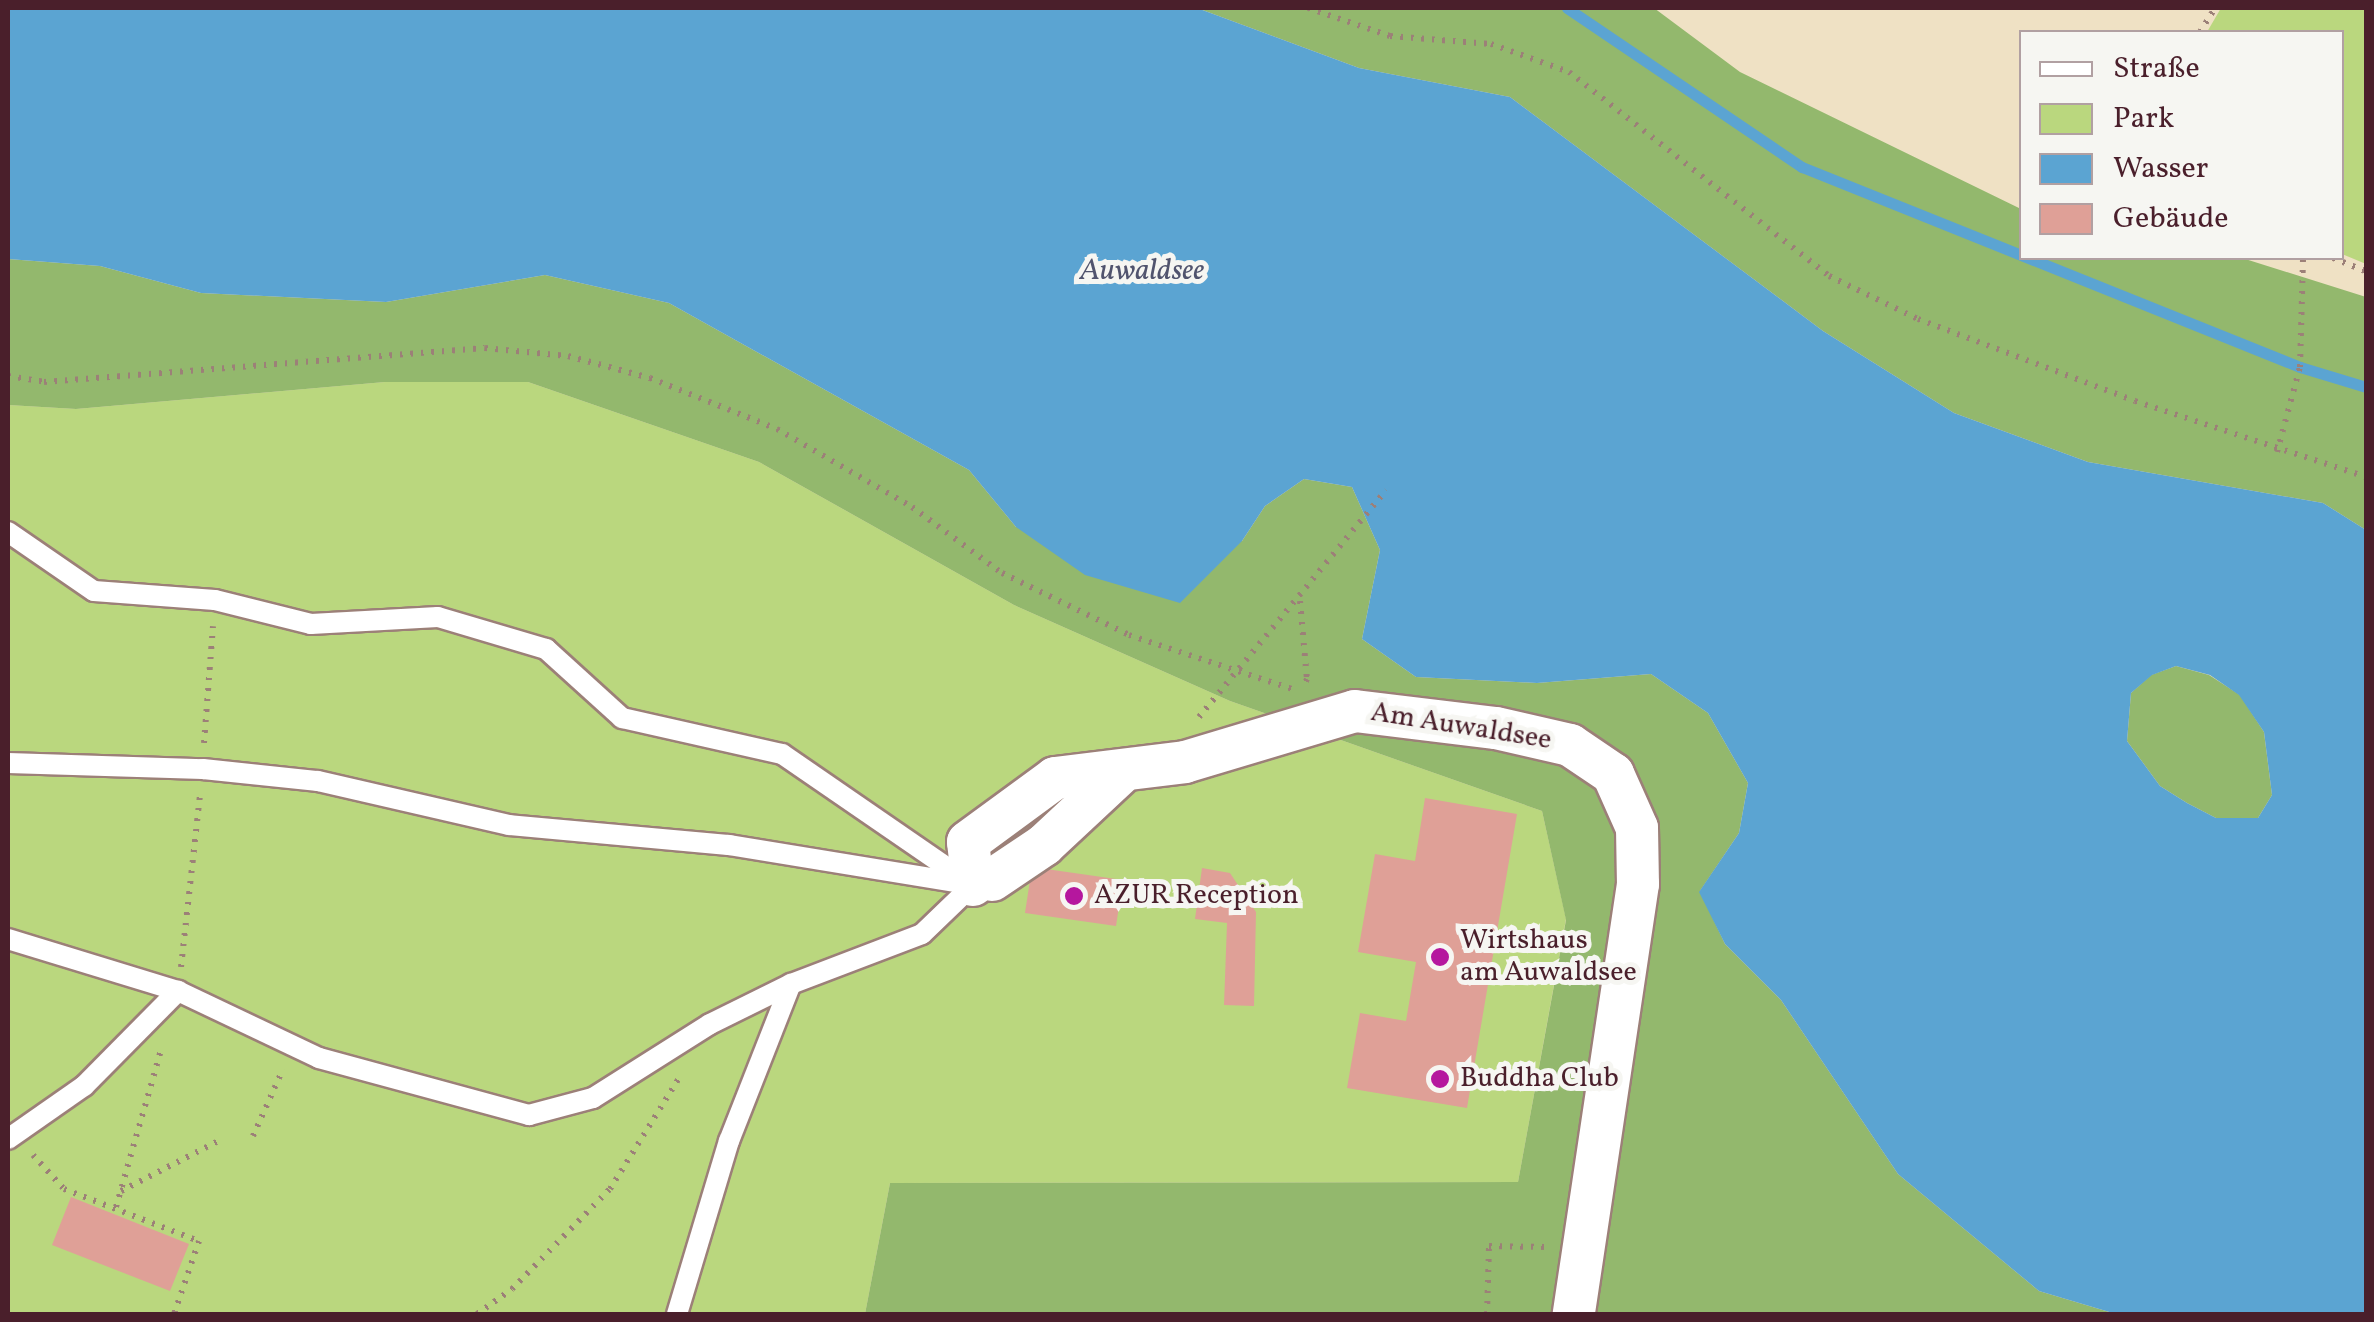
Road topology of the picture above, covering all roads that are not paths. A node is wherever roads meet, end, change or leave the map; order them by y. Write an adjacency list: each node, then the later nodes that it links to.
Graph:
1 (8, 532): 3 (lane)
2 (8, 763): 3 (lane)
3 (982, 883): 5 (lane); 9 (street, Am Auwaldsee)
4 (8, 939): 6 (lane)
5 (791, 984): 6 (lane); 8 (lane)
6 (178, 991): 7 (lane)
7 (13, 1136)
8 (677, 1314)
9 (1574, 1314)

